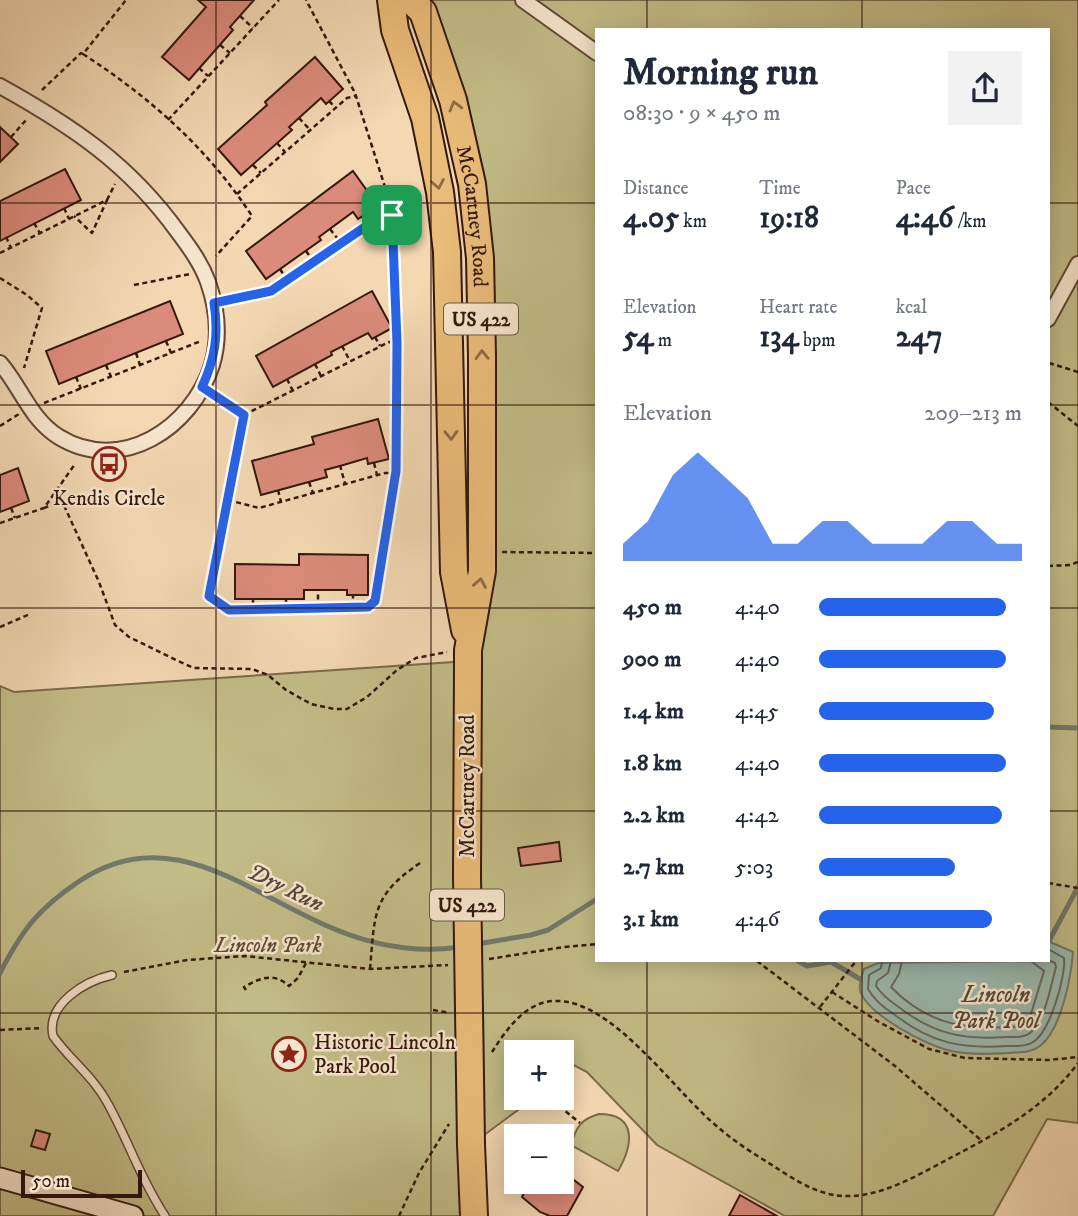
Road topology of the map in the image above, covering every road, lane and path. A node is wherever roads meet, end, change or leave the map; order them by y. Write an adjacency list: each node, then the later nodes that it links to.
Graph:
1 (126, 0): 14 (path)
2 (270, 0): 8 (path)
3 (279, 0): 8 (path)
4 (306, 0): 19 (path)
5 (391, 0): 117 (highway, McCartney Road / US 422, one-way to 117)
6 (411, 0): 103 (highway, McCartney Road / US 422, one-way to 6)
7 (523, 0): 12 (street)
8 (275, 4): 10 (path)
9 (240, 16): 10 (path)
10 (253, 28): 13 (path)
11 (220, 44): 13 (path)
12 (595, 52)
13 (230, 53): 16 (path)
14 (83, 54): 18 (path); 23 (path)
15 (199, 68): 16 (path)
16 (208, 76): 23 (path)
17 (0, 86): 56 (street)
18 (42, 90)
19 (356, 96): 21 (path); 35 (path)
20 (330, 101): 21 (path)
21 (336, 108): 25 (path)
22 (299, 118): 25 (path)
23 (169, 119): 32 (path)
24 (27, 120): 26 (path)
25 (310, 130): 28 (path)
26 (11, 137)
27 (277, 143): 28 (path)
28 (285, 152): 30 (path)
29 (253, 164): 30 (path)
30 (261, 173): 32 (path)
31 (116, 183): 33 (path)
32 (237, 194): 48 (path)
33 (107, 200): 36 (path); 36 (path)
34 (64, 208): 38 (path)
35 (392, 215): 40 (path); 61 (path)
36 (74, 216): 38 (path)
37 (362, 217): 40 (path)
38 (69, 219): 42 (path)
39 (34, 223): 42 (path)
40 (368, 225): 44 (path)
41 (330, 229): 44 (path)
42 (40, 233): 45 (path)
43 (6, 237): 45 (path)
44 (341, 243): 49 (path)
45 (11, 247): 47 (path)
46 (306, 251): 49 (path)
47 (0, 253)
48 (216, 256)
49 (314, 262): 54 (path)
50 (1078, 264): 57 (street)
51 (280, 269): 54 (path)
52 (190, 274): 55 (path)
53 (0, 278): 72 (path)
54 (287, 280): 56 (path)
55 (134, 285)
56 (214, 303): 78 (street)
57 (1050, 315)
58 (376, 337): 63 (path)
59 (204, 340): 65 (path)
60 (166, 341): 65 (path)
61 (397, 343): 63 (path); 89 (path)
62 (342, 346): 66 (path)
63 (380, 346): 66 (path)
64 (136, 353): 71 (path)
65 (170, 353): 71 (path)
66 (350, 362): 74 (path)
67 (0, 363): 82 (street)
68 (1050, 363): 73 (path)
69 (315, 364): 74 (path)
70 (106, 365): 76 (path)
71 (140, 365): 76 (path)
72 (24, 368)
73 (1078, 372)
74 (321, 376): 80 (path)
75 (76, 377): 79 (path)
76 (111, 377): 79 (path)
77 (287, 379): 80 (path)
78 (202, 387): 82 (street); 83 (path)
79 (80, 389): 82 (path)
80 (293, 391): 83 (path)
81 (1050, 404): 85 (path)
82 (30, 409): 84 (path)
83 (244, 415): 97 (path)
84 (0, 426)
85 (1078, 426)
86 (374, 463): 90 (path)
87 (75, 464): 93 (path)
88 (340, 466): 92 (path)
89 (396, 474): 90 (path); 111 (path)
90 (377, 475): 92 (path)
91 (309, 482): 95 (path)
92 (345, 484): 95 (path)
93 (57, 490): 96 (path); 100 (path)
94 (278, 490): 98 (path)
95 (313, 493): 98 (path)
96 (63, 500): 100 (path); 117 (path)
97 (228, 500): 98 (path); 114 (path)
98 (281, 502)
99 (11, 508): 101 (path)
100 (44, 508): 101 (path)
101 (15, 518): 102 (path)
102 (0, 523)
103 (482, 551): 104 (path); 117 (highway, McCartney Road / US 422, one-way to 103)
104 (595, 553)
105 (1078, 562): 106 (path)
106 (1050, 566)
107 (318, 590): 112 (path)
108 (353, 595): 111 (path)
109 (253, 599): 114 (path)
110 (286, 599): 113 (path)
111 (353, 607): 112 (path)
112 (318, 608): 113 (path)
113 (286, 609): 114 (path)
114 (253, 610)
115 (30, 614): 116 (path)
116 (0, 627)
117 (468, 657): 147 (highway, McCartney Road / US 422, bridge)
118 (420, 863): 127 (path)
119 (1050, 883): 120 (path)
120 (1078, 888)
121 (595, 944): 122 (path)
122 (482, 960)
123 (758, 962): 131 (path)
124 (855, 962): 130 (path)
125 (306, 963): 127 (path); 128 (path); 129 (path)
126 (455, 964): 127 (path)
127 (370, 970)
128 (111, 975): 134 (lane)
129 (246, 990)
130 (832, 992): 131 (path); 136 (path)
131 (820, 1007): 142 (path)
132 (433, 1010): 133 (path)
133 (441, 1011)
134 (51, 1027): 135 (path); 145 (lane)
135 (0, 1030)
136 (1078, 1058)
137 (486, 1062): 142 (path)
138 (1078, 1063): 142 (path)
139 (565, 1110): 141 (path)
140 (455, 1114): 146 (path)
141 (580, 1122)
142 (982, 1141)
143 (0, 1178): 144 (street)
144 (133, 1216)
145 (165, 1216)
146 (399, 1216)
147 (474, 1216)

